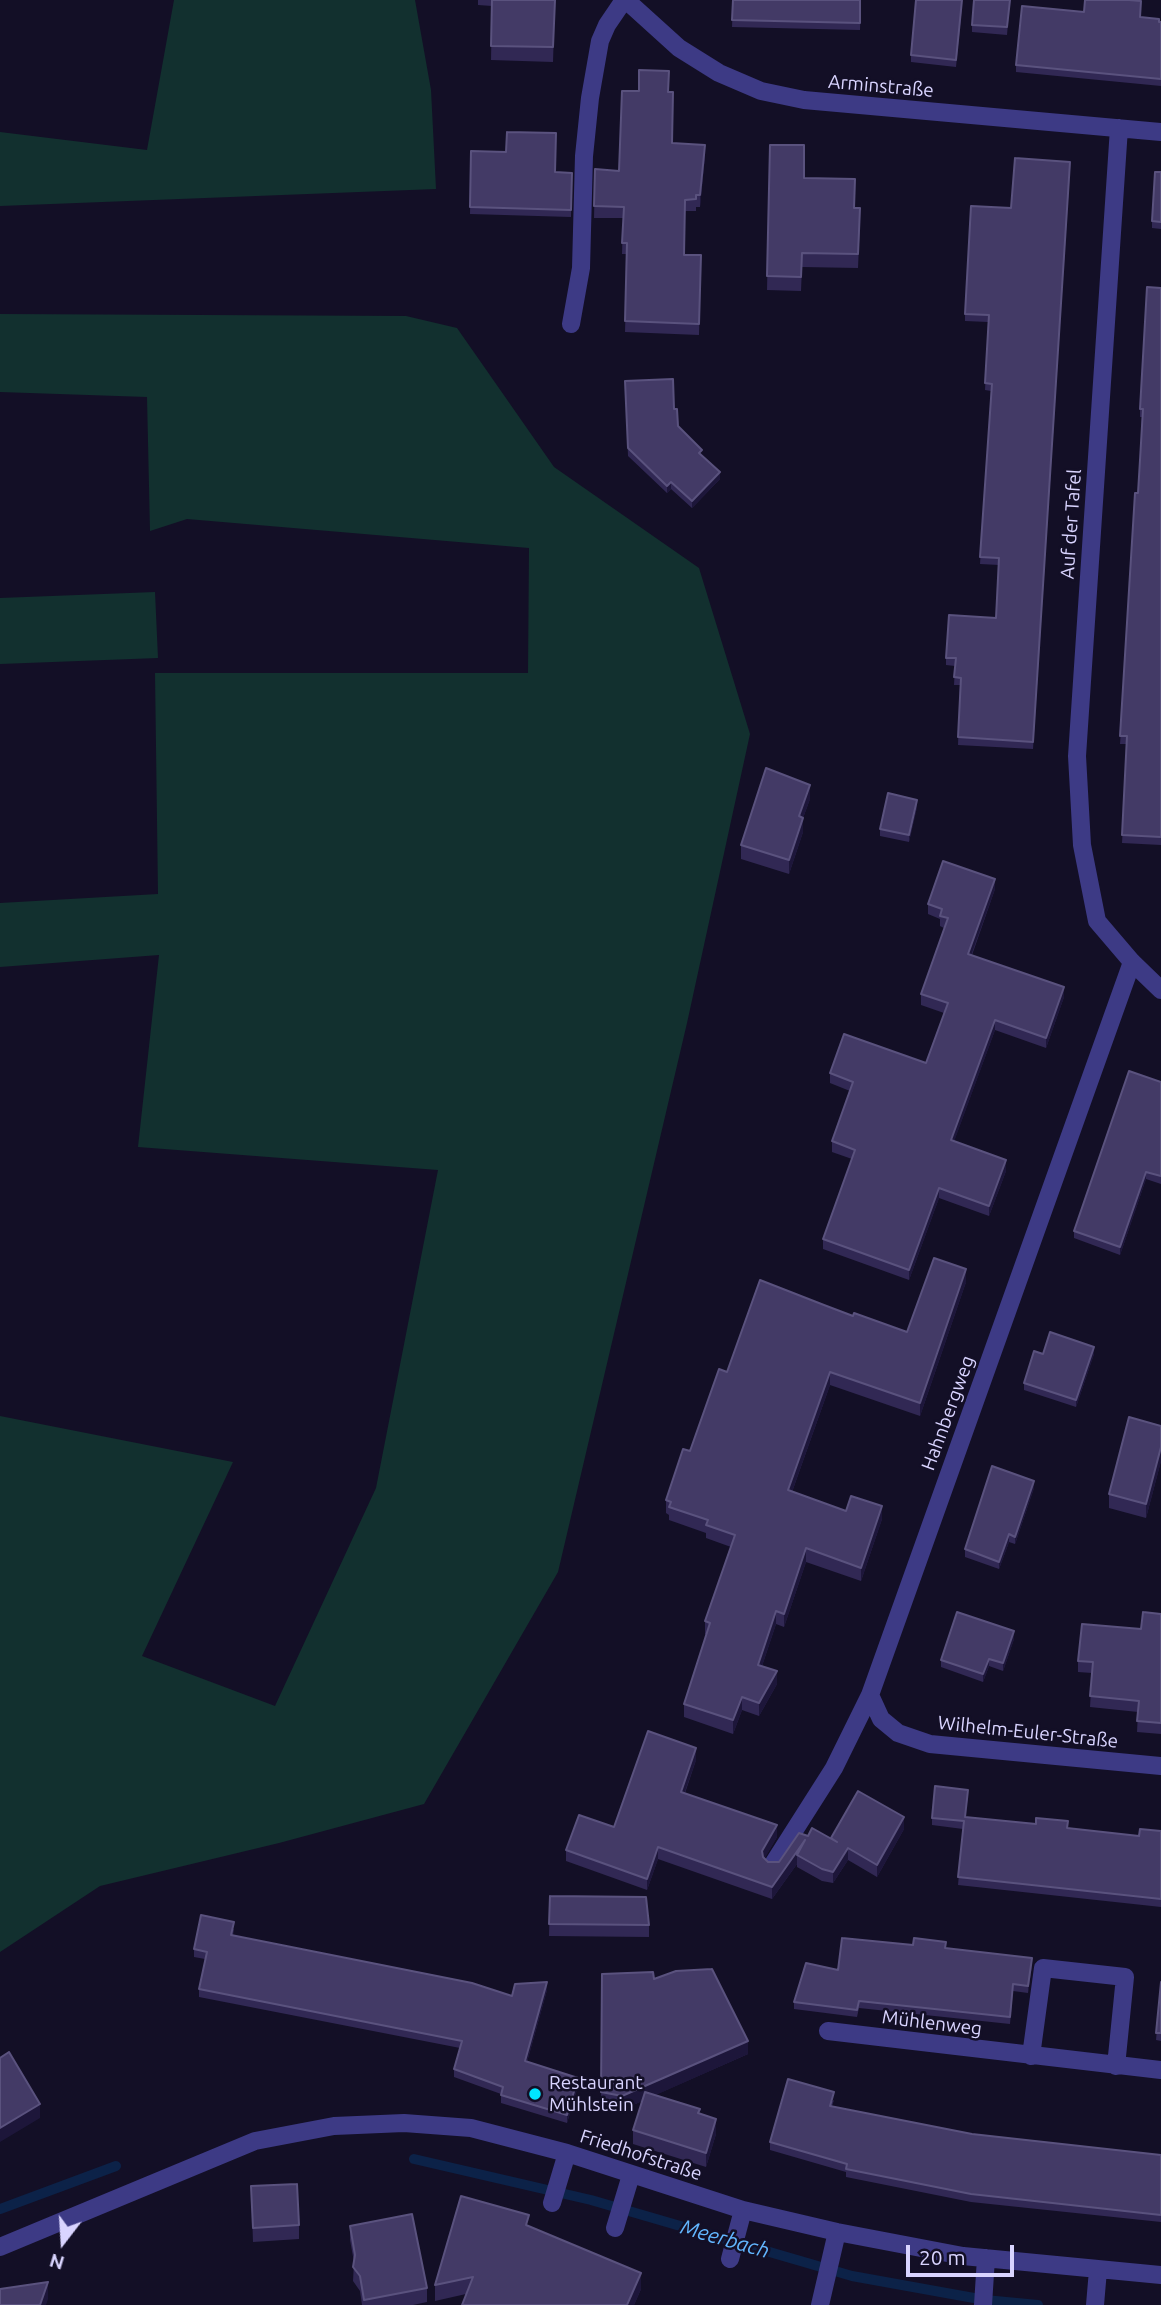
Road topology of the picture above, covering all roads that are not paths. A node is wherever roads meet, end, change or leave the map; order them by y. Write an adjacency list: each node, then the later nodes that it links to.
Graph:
1 (625, 0): 2 (street, Arminstraße); 4 (street, Arminstraße)
2 (1119, 128): 3 (street, Arminstraße); 5 (street, Auf der Tafel)
3 (1161, 132)
4 (571, 324)
5 (1132, 962): 6 (street); 7 (street, Hahnbergweg)
6 (1161, 990)
7 (870, 1695): 8 (street, Wilhelm-Euler-Straße); 9 (street, Hahnbergweg)
8 (1161, 1766)
9 (773, 1864)
10 (828, 2031): 11 (street, Mühlenweg)
11 (1031, 2056): 12 (street, Mühlenweg); 12 (street)
12 (1116, 2066): 13 (street, Mühlenweg)
13 (1161, 2070)
14 (568, 2153): 15 (street, Friedhofstraße); 16 (street); 20 (street, Friedhofstraße)
15 (631, 2175): 17 (street, Friedhofstraße); 18 (street)
16 (552, 2203)
17 (743, 2210): 19 (street, Friedhofstraße); 22 (street)
18 (615, 2228)
19 (837, 2232): 21 (street, Friedhofstraße); 26 (street)
20 (0, 2247)
21 (986, 2258): 23 (street, Friedhofstraße); 27 (street)
22 (730, 2259)
23 (1098, 2270): 24 (street, Friedhofstraße); 25 (street)
24 (1161, 2275)
25 (1095, 2298)
26 (820, 2305)
27 (983, 2305)

